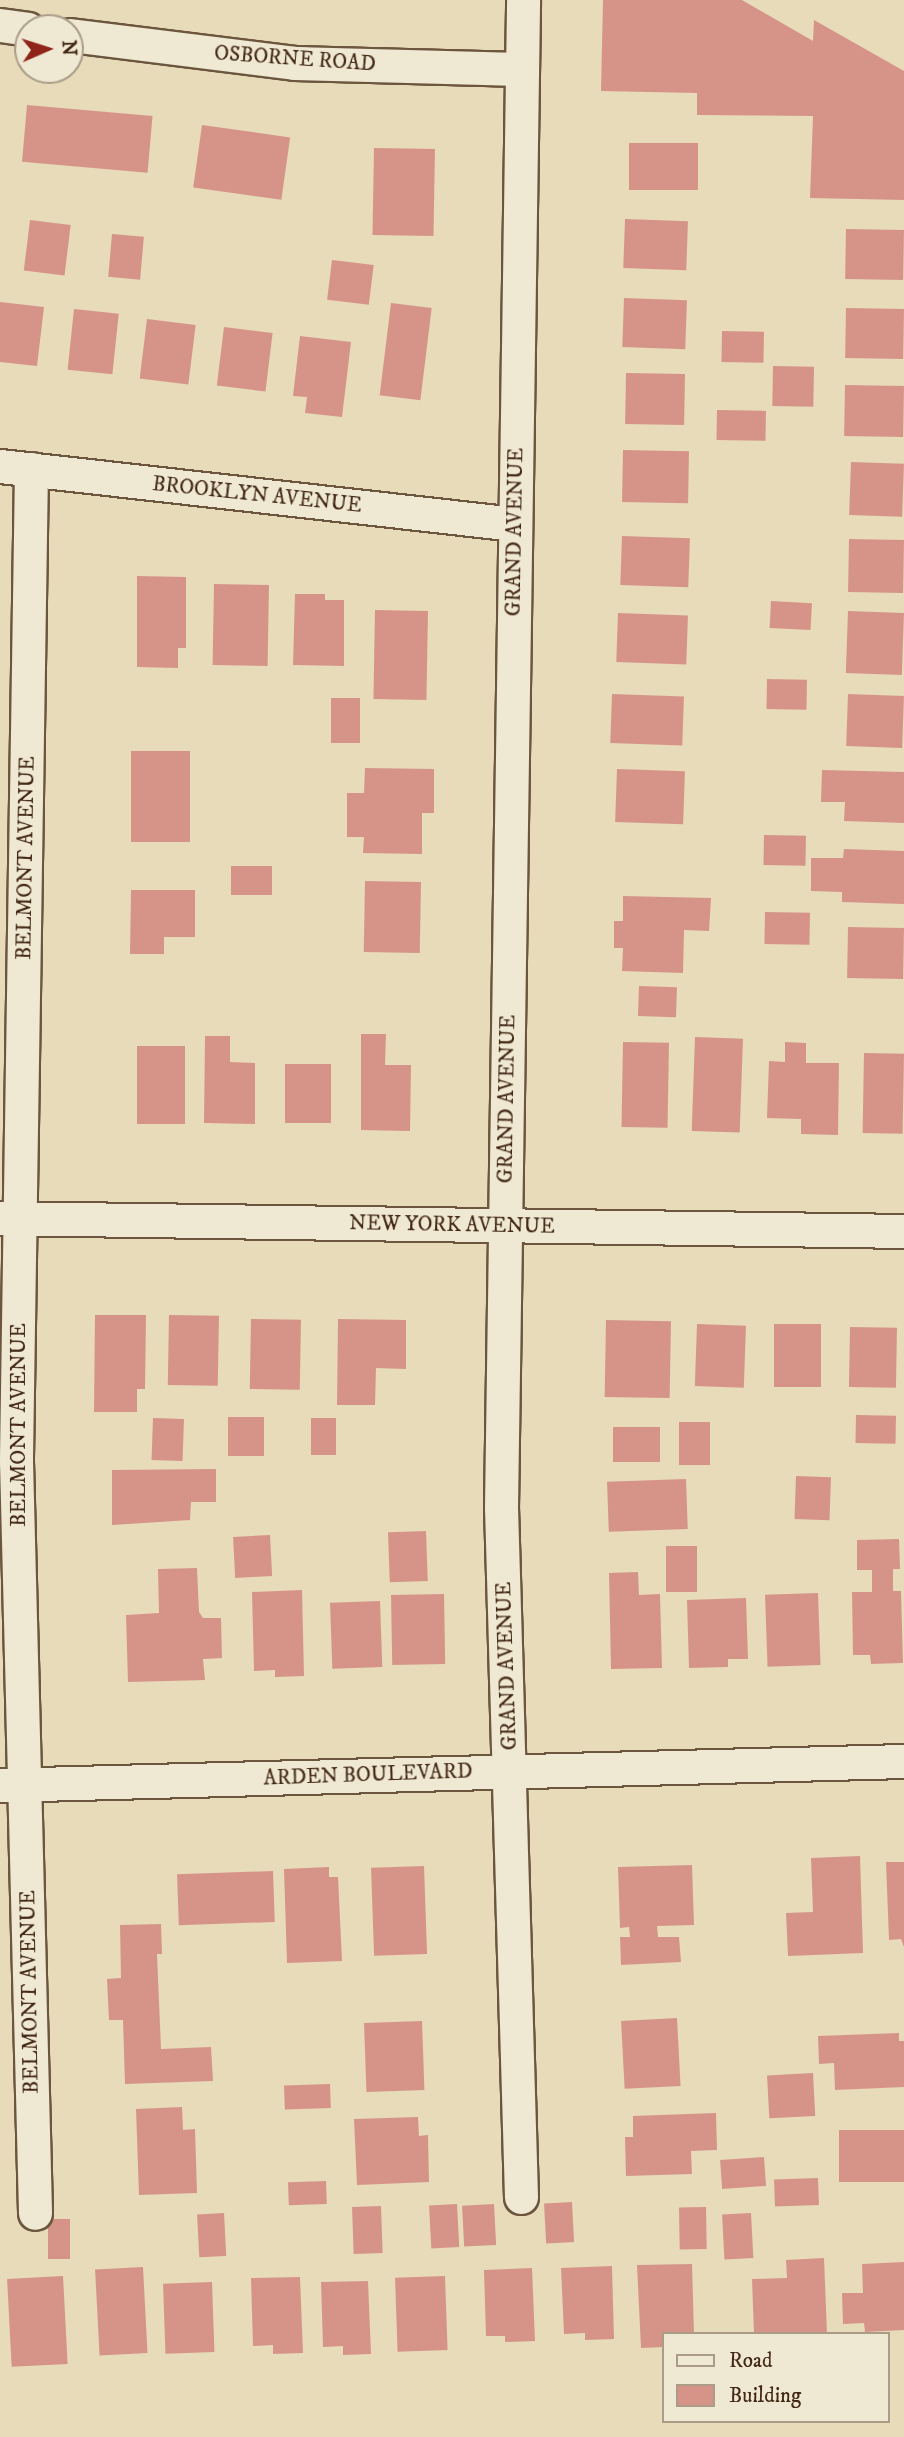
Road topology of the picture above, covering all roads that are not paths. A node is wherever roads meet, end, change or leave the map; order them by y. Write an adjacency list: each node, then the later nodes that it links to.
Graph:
1 (523, 0): 3 (street, GRAND AVENUE)
2 (84, 37): 3 (street, OSBORNE ROAD)
3 (522, 69): 5 (street, GRAND AVENUE)
4 (15, 467): 5 (street, BROOKLYN AVENUE); 6 (street, BELMONT AVENUE)
5 (515, 524): 7 (street, GRAND AVENUE)
6 (10, 1218): 7 (street, NEW YORK AVENUE); 11 (street, BELMONT AVENUE)
7 (506, 1226): 8 (street, NEW YORK AVENUE); 10 (street, GRAND AVENUE)
8 (904, 1231)
9 (904, 1761): 10 (street, ARDEN BOULEVARD)
10 (510, 1771): 11 (street, ARDEN BOULEVARD); 12 (street, GRAND AVENUE)
11 (12, 1785): 13 (street, BELMONT AVENUE)
12 (521, 2197)
13 (35, 2213)

